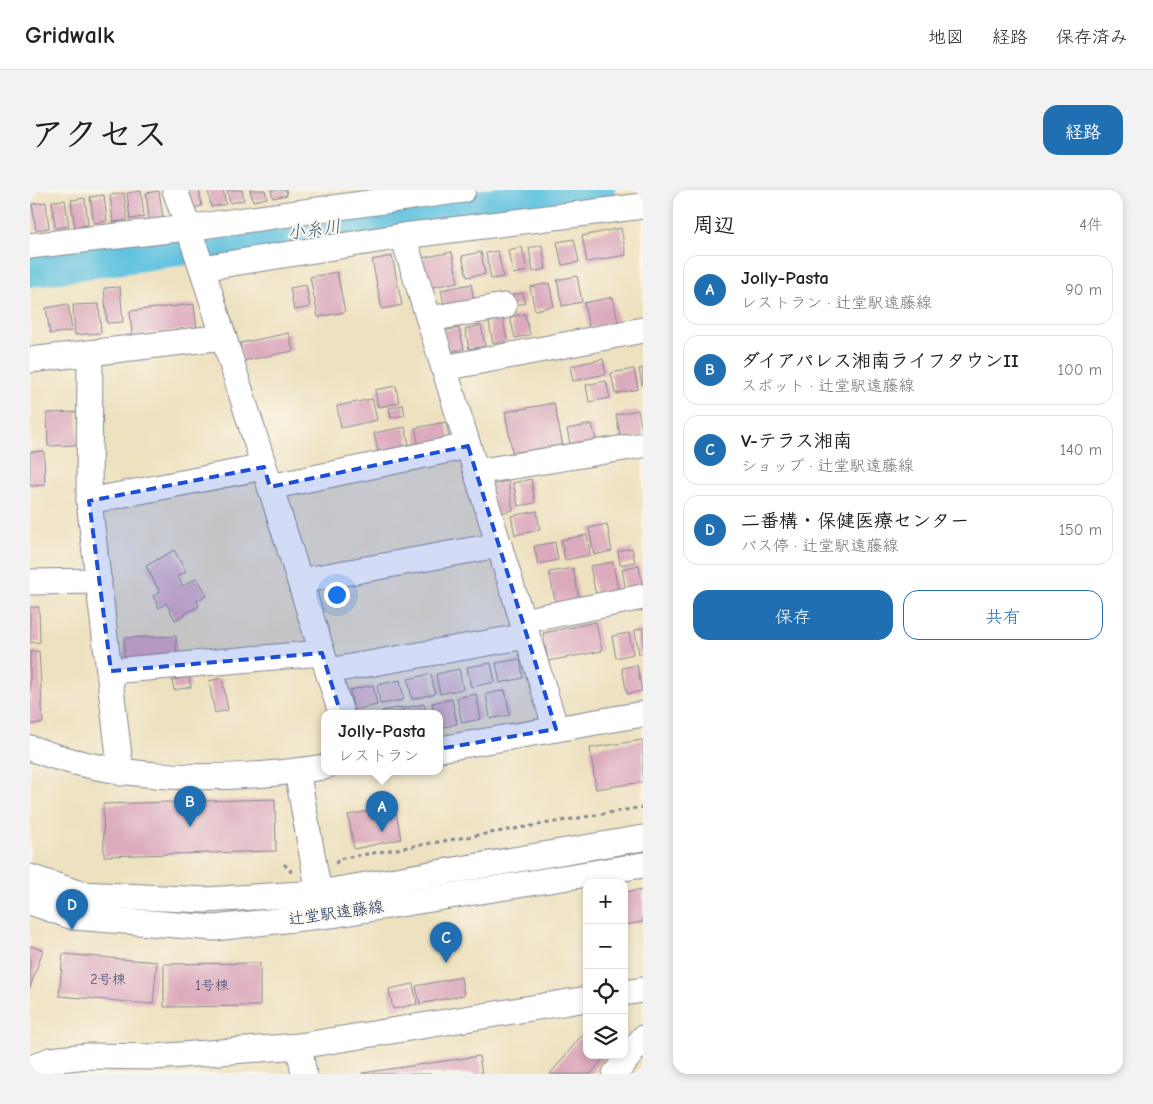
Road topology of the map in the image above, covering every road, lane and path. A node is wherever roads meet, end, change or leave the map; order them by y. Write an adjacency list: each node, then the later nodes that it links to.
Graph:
1 (175, 190): 5 (street)
2 (463, 190): 3 (street)
3 (436, 192): 5 (street); 6 (street)
4 (643, 206): 6 (street)
5 (187, 228): 8 (street); 9 (street)
6 (448, 231): 7 (street)
7 (403, 236): 9 (street); 11 (street)
8 (30, 246)
9 (202, 268): 13 (street)
10 (504, 306): 11 (street)
11 (429, 319): 16 (street)
12 (643, 330): 16 (street)
13 (224, 337): 14 (street); 20 (street)
14 (90, 353): 15 (street); 21 (street)
15 (30, 360)
16 (444, 368): 18 (street)
17 (643, 445): 19 (street)
18 (468, 446): 19 (street); 20 (street)
19 (476, 472): 22 (street)
20 (267, 477): 21 (street); 24 (street)
21 (89, 501): 23 (street)
22 (499, 545): 24 (street); 27 (street)
23 (99, 581): 25 (street); 29 (street)
24 (300, 581): 28 (street)
25 (30, 582)
26 (643, 597): 27 (street)
27 (524, 628): 28 (street); 32 (street)
28 (325, 662): 29 (street); 30 (street)
29 (111, 671): 37 (street)
30 (340, 710)
31 (643, 714): 32 (street)
32 (556, 729): 34 (street)
33 (30, 748): 37 (street)
34 (443, 748)
35 (321, 768): 36 (street)
36 (297, 772): 37 (street); 43 (street)
37 (121, 773)
38 (643, 808): 41 (path)
39 (643, 838): 43 (street, 辻堂駅遠藤線)
40 (643, 865): 44 (street, 辻堂駅遠藤線)
41 (340, 867)
42 (30, 878): 43 (street, 辻堂駅遠藤線)
43 (318, 893)
44 (30, 902)
45 (643, 990): 46 (street)
46 (628, 992)
47 (583, 1000): 49 (street)
48 (643, 1038): 52 (street)
49 (299, 1046): 50 (street); 51 (street)
50 (30, 1070)
51 (304, 1074)
52 (616, 1074)

